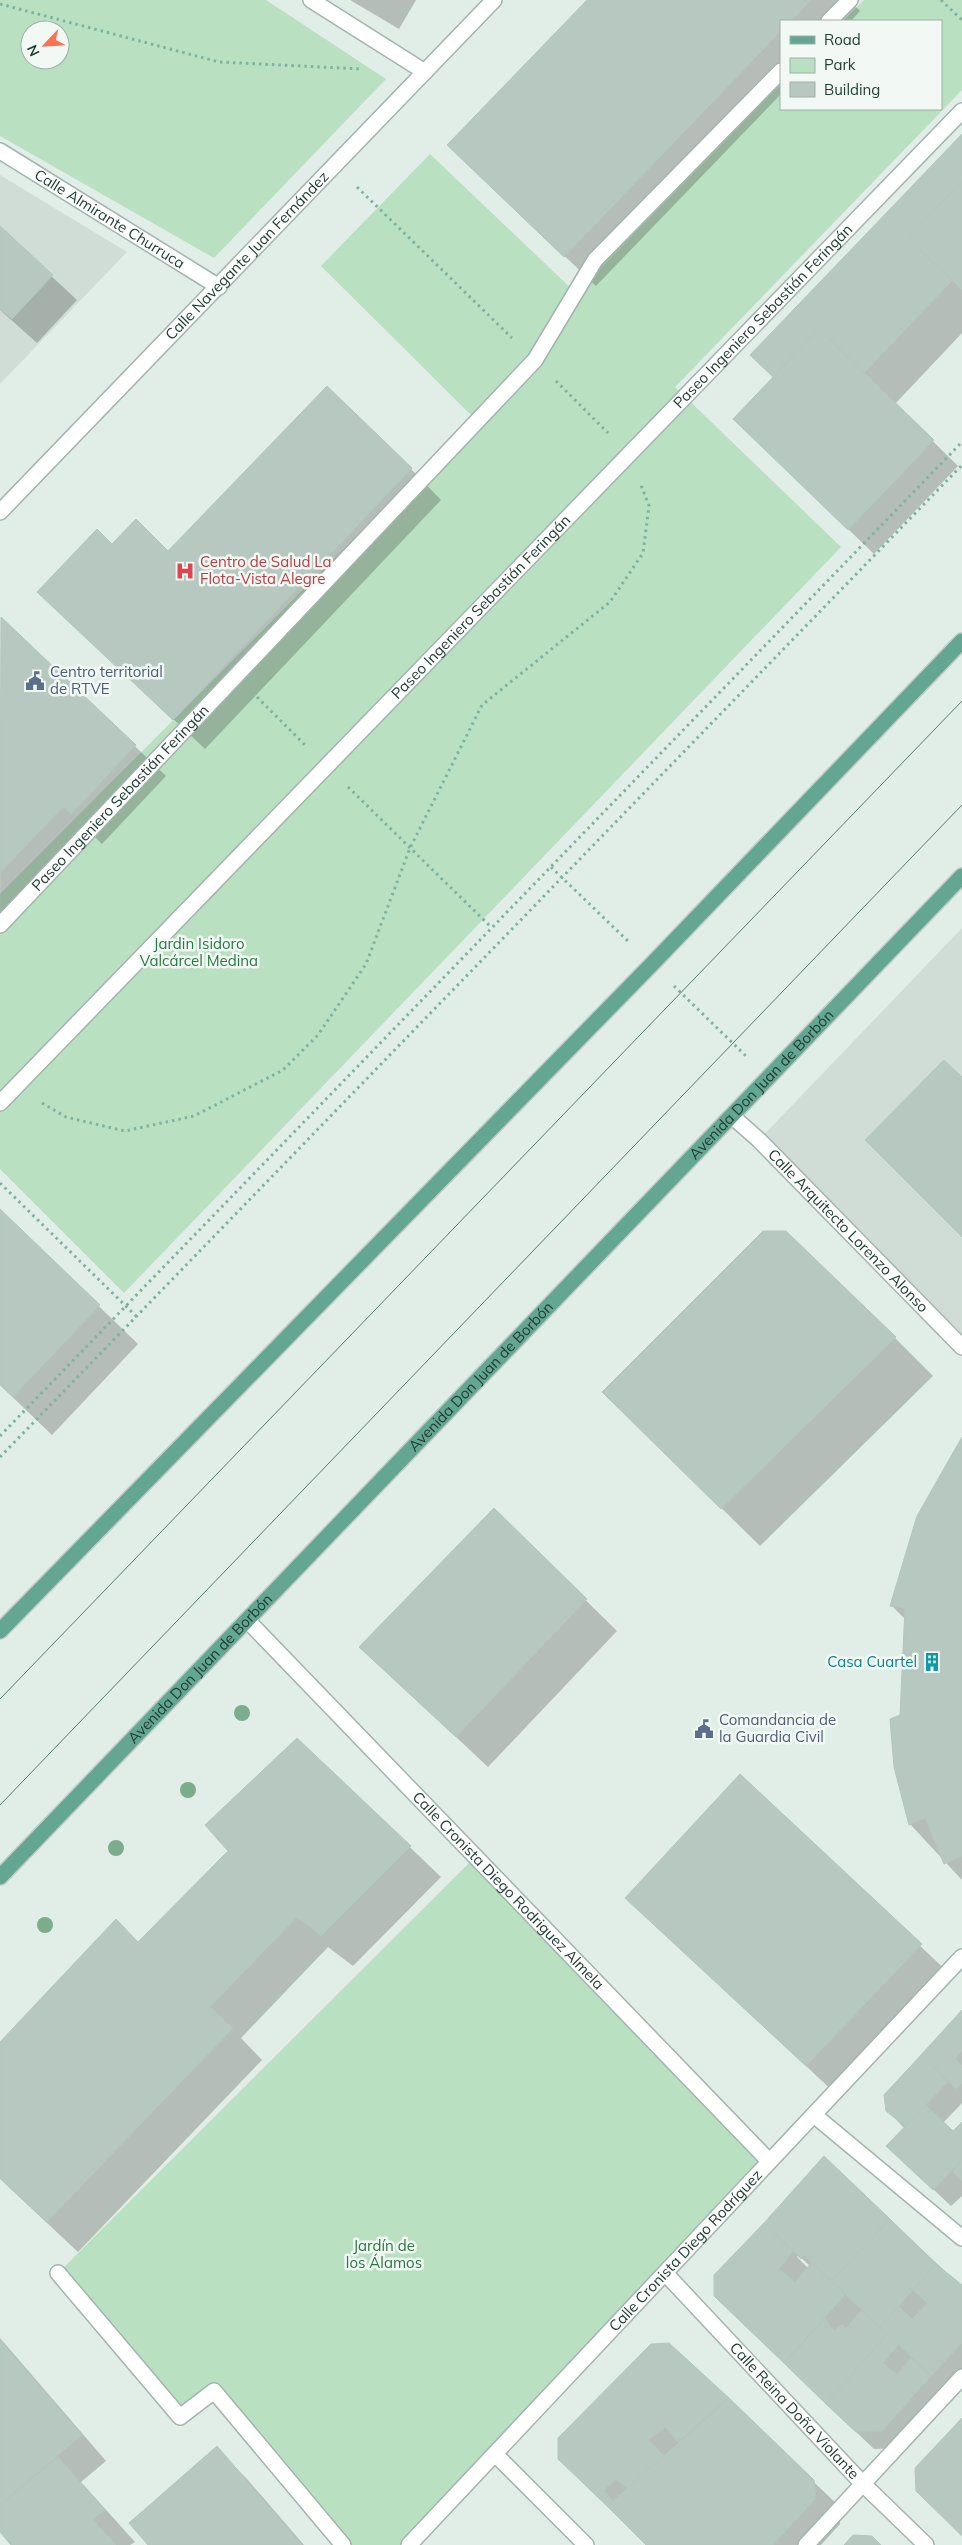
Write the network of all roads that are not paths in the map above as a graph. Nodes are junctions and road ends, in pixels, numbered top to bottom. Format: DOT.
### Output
graph roads {
  1 [pos="310,0"];
  2 [pos="494,0"];
  3 [pos="850,0"];
  4 [pos="830,20"];
  5 [pos="780,71"];
  6 [pos="425,72"];
  7 [pos="962,111"];
  8 [pos="0,151"];
  9 [pos="219,287"];
  10 [pos="0,512"];
  11 [pos="962,641"];
  12 [pos="962,876"];
  13 [pos="0,925"];
  14 [pos="0,1103"];
  15 [pos="733,1117"];
  16 [pos="962,1347"];
  17 [pos="247,1620"];
  18 [pos="0,1631"];
  19 [pos="0,1876"];
  20 [pos="962,1958"];
  21 [pos="814,2115"];
  22 [pos="769,2161"];
  23 [pos="962,2238"];
  24 [pos="58,2273"];
  25 [pos="665,2273"];
  26 [pos="962,2377"];
  27 [pos="495,2454"];
  28 [pos="862,2484"];
  29 [pos="343,2545"];
  30 [pos="409,2545"];
  31 [pos="586,2545"];
  32 [pos="806,2545"];
  33 [pos="926,2545"];
  1 -- 6 [label="street"];
  2 -- 6 [label="street, Calle Navegante Juan Fernández"];
  3 -- 4 [label="street"];
  5 -- 13 [label="street, Paseo Ingeniero Sebastián Feringán"];
  6 -- 9 [label="street, Calle Navegante Juan Fernández"];
  7 -- 14 [label="street, Paseo Ingeniero Sebastián Feringán"];
  8 -- 9 [label="street, Calle Almirante Churruca"];
  9 -- 10 [label="street, Calle Navegante Juan Fernández"];
  11 -- 18 [label="main road"];
  12 -- 15 [label="main road, Avenida Don Juan de Borbón"];
  15 -- 16 [label="street, Calle Arquitecto Lorenzo Alonso"];
  15 -- 17 [label="main road, Avenida Don Juan de Borbón"];
  17 -- 19 [label="main road, Avenida Don Juan de Borbón"];
  17 -- 22 [label="street, Calle Cronista Diego Rodriguez Almela"];
  20 -- 21 [label="street, Calle Cronista Diego Rodríguez"];
  21 -- 22 [label="street, Calle Cronista Diego Rodríguez"];
  21 -- 23 [label="street"];
  22 -- 25 [label="street, Calle Cronista Diego Rodríguez"];
  24 -- 29 [label="street"];
  25 -- 27 [label="street, Calle Cronista Diego Rodríguez"];
  25 -- 28 [label="street, Calle Reina Doña Violante"];
  26 -- 28 [label="street"];
  27 -- 30 [label="street, Calle Cronista Diego Rodríguez"];
  27 -- 31 [label="street"];
  28 -- 32 [label="street"];
  28 -- 33 [label="street, Calle Reina Doña Violante"];
}
